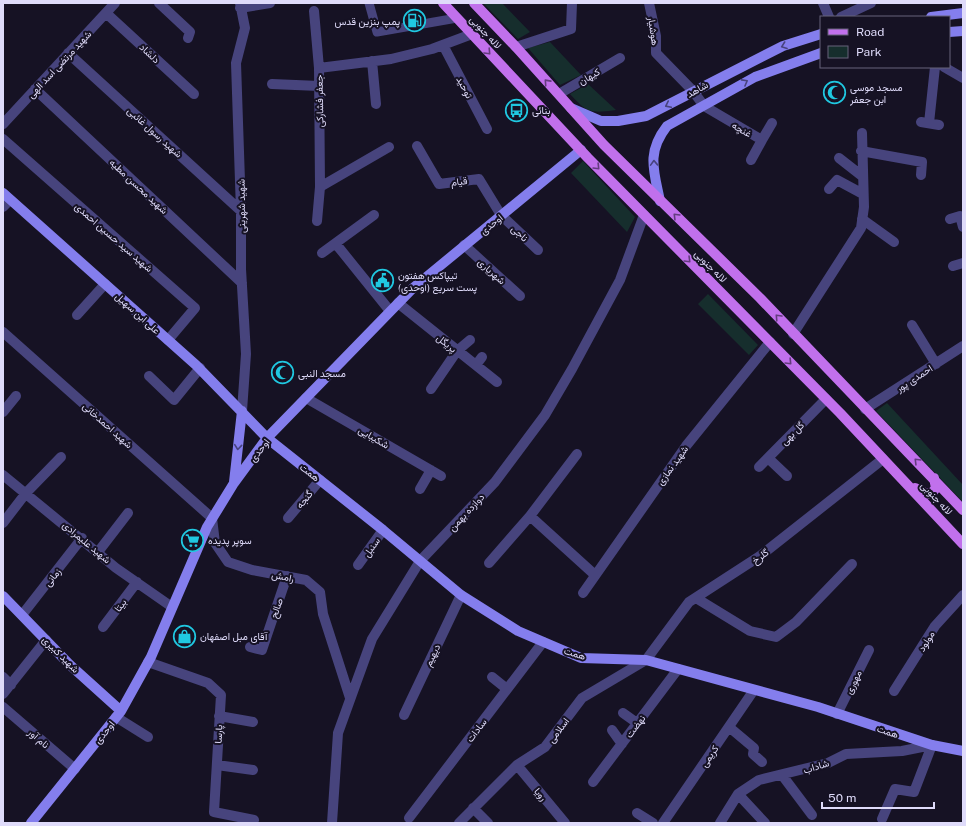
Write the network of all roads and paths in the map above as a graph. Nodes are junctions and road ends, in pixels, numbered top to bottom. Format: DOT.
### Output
graph roads {
  1 [pos="115,3"];
  2 [pos="158,3"];
  3 [pos="270,3"];
  4 [pos="369,3"];
  5 [pos="443,3"];
  6 [pos="474,3"];
  7 [pos="572,3"];
  8 [pos="649,3"];
  9 [pos="823,3"];
  10 [pos="871,3"];
  11 [pos="240,5"];
  12 [pos="314,11"];
  13 [pos="106,13"];
  14 [pos="963,13"];
  15 [pos="829,16"];
  16 [pos="843,16"];
  17 [pos="939,16"];
  18 [pos="457,18"];
  19 [pos="820,30"];
  20 [pos="963,31"];
  21 [pos="950,32"];
  22 [pos="472,34"];
  23 [pos="820,34"];
  24 [pos="811,37"];
  25 [pos="188,38"];
  26 [pos="443,45"];
  27 [pos="516,47"];
  28 [pos="820,53"];
  29 [pos="68,54"];
  30 [pos="620,58"];
  31 [pos="372,62"];
  32 [pos="318,68"];
  33 [pos="935,68"];
  34 [pos="946,68"];
  35 [pos="963,78"];
  36 [pos="272,84"];
  37 [pos="319,86"];
  38 [pos="35,89"];
  39 [pos="693,91"];
  40 [pos="194,94"];
  41 [pos="559,94"];
  42 [pos="376,104"];
  43 [pos="704,106"];
  44 [pos="571,108"];
  45 [pos="772,123"];
  46 [pos="930,123"];
  47 [pos="3,124"];
  48 [pos="487,129"];
  49 [pos="862,133"];
  50 [pos="3,138"];
  51 [pos="762,140"];
  52 [pos="417,146"];
  53 [pos="389,147"];
  54 [pos="581,150"];
  55 [pos="861,150"];
  56 [pos="839,158"];
  57 [pos="751,160"];
  58 [pos="921,175"];
  59 [pos="862,176"];
  60 [pos="320,187"];
  61 [pos="829,189"];
  62 [pos="863,194"];
  63 [pos="5,200"];
  64 [pos="660,201"];
  65 [pos="241,211"];
  66 [pos="374,215"];
  67 [pos="501,215"];
  68 [pos="644,215"];
  69 [pos="862,219"];
  70 [pos="950,219"];
  71 [pos="317,221"];
  72 [pos="963,227"];
  73 [pos="894,242"];
  74 [pos="336,244"];
  75 [pos="464,245"];
  76 [pos="538,250"];
  77 [pos="322,253"];
  78 [pos="242,283"];
  79 [pos="105,284"];
  80 [pos="520,296"];
  81 [pos="398,303"];
  82 [pos="390,311"];
  83 [pos="77,315"];
  84 [pos="912,325"];
  85 [pos="3,332"];
  86 [pos="793,334"];
  87 [pos="168,340"];
  88 [pos="470,340"];
  89 [pos="770,342"];
  90 [pos="963,346"];
  91 [pos="457,351"];
  92 [pos="936,364"];
  93 [pos="200,368"];
  94 [pos="149,376"];
  95 [pos="497,382"];
  96 [pos="431,389"];
  97 [pos="16,396"];
  98 [pos="306,398"];
  99 [pos="826,399"];
  100 [pos="242,410"];
  101 [pos="865,410"];
  102 [pos="3,412"];
  103 [pos="267,438"];
  104 [pos="577,454"];
  105 [pos="61,457"];
  106 [pos="768,458"];
  107 [pos="883,459"];
  108 [pos="759,467"];
  109 [pos="431,470"];
  110 [pos="3,475"];
  111 [pos="441,476"];
  112 [pos="787,476"];
  113 [pos="934,478"];
  114 [pos="320,480"];
  115 [pos="234,483"];
  116 [pos="910,486"];
  117 [pos="420,490"];
  118 [pos="26,493"];
  119 [pos="963,510"];
  120 [pos="128,513"];
  121 [pos="530,516"];
  122 [pos="212,518"];
  123 [pos="288,518"];
  124 [pos="3,523"];
  125 [pos="383,530"];
  126 [pos="963,530"];
  127 [pos="82,538"];
  128 [pos="962,544"];
  129 [pos="98,552"];
  130 [pos="420,561"];
  131 [pos="489,563"];
  132 [pos="852,564"];
  133 [pos="358,565"];
  134 [pos="595,575"];
  135 [pos="287,576"];
  136 [pos="137,582"];
  137 [pos="583,593"];
  138 [pos="461,595"];
  139 [pos="963,595"];
  140 [pos="3,596"];
  141 [pos="696,598"];
  142 [pos="172,608"];
  143 [pos="22,615"];
  144 [pos="103,627"];
  145 [pos="46,640"];
  146 [pos="543,642"];
  147 [pos="250,647"];
  148 [pos="869,650"];
  149 [pos="646,660"];
  150 [pos="148,662"];
  151 [pos="678,669"];
  152 [pos="3,677"];
  153 [pos="492,677"];
  154 [pos="11,685"];
  155 [pos="508,689"];
  156 [pos="754,690"];
  157 [pos="894,691"];
  158 [pos="3,694"];
  159 [pos="350,698"];
  160 [pos="3,707"];
  161 [pos="623,713"];
  162 [pos="118,714"];
  163 [pos="837,714"];
  164 [pos="404,715"];
  165 [pos="219,716"];
  166 [pos="253,722"];
  167 [pos="637,723"];
  168 [pos="729,727"];
  169 [pos="612,730"];
  170 [pos="148,737"];
  171 [pos="622,744"];
  172 [pos="932,746"];
  173 [pos="963,751"];
  174 [pos="762,762"];
  175 [pos="217,765"];
  176 [pos="517,765"];
  177 [pos="75,769"];
  178 [pos="253,770"];
  179 [pos="782,775"];
  180 [pos="593,782"];
  181 [pos="738,794"];
  182 [pos="474,808"];
  183 [pos="637,813"];
  184 [pos="812,815"];
  185 [pos="409,818"];
  186 [pos="882,819"];
  187 [pos="254,820"];
  188 [pos="31,823"];
  189 [pos="332,823"];
  190 [pos="458,823"];
  191 [pos="488,823"];
  192 [pos="565,823"];
  193 [pos="653,823"];
  194 [pos="663,823"];
  195 [pos="720,823"];
  196 [pos="765,823"];
  1 -- 13 [label="street, شهید مرتضی اسد الهی"];
  2 -- 25 [label="street"];
  3 -- 11 [label="street"];
  4 -- 18 [label="lane"];
  5 -- 18 [label="main road, لاله جنوبی"];
  6 -- 27 [label="main road, لاله جنوبی"];
  7 -- 27 [label="street"];
  8 -- 39 [label="street, هوشیار"];
  9 -- 15 [label="street"];
  10 -- 16 [label="street"];
  11 -- 65 [label="street, شهید شهرینی"];
  12 -- 32 [label="street"];
  13 -- 29 [label="street, شهید مرتضی اسد الهی"];
  13 -- 40 [label="street, دلشاد"];
  14 -- 17 [label="main road"];
  18 -- 22 [label="main road, لاله جنوبی"];
  19 -- 24 [label="street"];
  20 -- 21 [label="main road"];
  22 -- 26 [label="street, جعفر فشارکی"];
  22 -- 54 [label="main road, لاله جنوبی, one-way"];
  23 -- 24 [label="main road, شاهد"];
  24 -- 39 [label="main road, شاهد, one-way"];
  26 -- 31 [label="street, جعفر فشارکی"];
  26 -- 48 [label="street, توحید"];
  41 -- 27 [label="main road, لاله جنوبی, one-way"];
  43 -- 28 [label="main road, شاهد, one-way"];
  29 -- 38 [label="street, شهید مرتضی اسد الهی"];
  29 -- 65 [label="street, شهید رسول غائبی"];
  30 -- 41 [label="street, کیهان"];
  31 -- 32 [label="street, جعفر فشارکی"];
  31 -- 42 [label="street"];
  32 -- 37 [label="street, جعفر فشارکی"];
  33 -- 46 [label="street"];
  34 -- 35 [label="street"];
  36 -- 37 [label="street"];
  37 -- 60 [label="street, جعفر فشارکی"];
  38 -- 47 [label="street, شهید مرتضی اسد الهی"];
  38 -- 78 [label="street, شهید محسن مطیه"];
  39 -- 43 [label="street, هوشیار"];
  39 -- 44 [label="main road, شاهد, one-way"];
  41 -- 44 [label="main road, لاله جنوبی"];
  43 -- 51 [label="street, غنچه"];
  64 -- 43 [label="main road, شاهد, one-way"];
  44 -- 64 [label="main road, لاله جنوبی"];
  45 -- 51 [label="street"];
  49 -- 55 [label="street"];
  50 -- 87 [label="street, شهید سید حسین احمدی"];
  51 -- 57 [label="street, غنچه"];
  52 -- 67 [label="street, قیام"];
  53 -- 60 [label="street"];
  54 -- 67 [label="main road, اوحدی"];
  54 -- 68 [label="main road, لاله جنوبی, one-way"];
  55 -- 58 [label="street"];
  55 -- 59 [label="street"];
  56 -- 59 [label="street"];
  59 -- 62 [label="street"];
  60 -- 71 [label="street, جعفر فشارکی"];
  61 -- 62 [label="street"];
  62 -- 69 [label="street"];
  63 -- 79 [label="main road, علی ابن سهیل"];
  86 -- 64 [label="main road, لاله جنوبی, one-way"];
  65 -- 78 [label="street, شهید شهرینی"];
  66 -- 74 [label="street"];
  67 -- 75 [label="main road, اوحدی"];
  67 -- 76 [label="street, ناجی"];
  68 -- 89 [label="main road, لاله جنوبی, one-way"];
  68 -- 130 [label="street, دوازده بهمن"];
  69 -- 73 [label="street"];
  69 -- 86 [label="street"];
  70 -- 72 [label="street"];
  74 -- 77 [label="street"];
  74 -- 82 [label="street"];
  75 -- 80 [label="street, شهریاری"];
  75 -- 81 [label="main road, اوحدی"];
  78 -- 100 [label="street, شهید شهرینی"];
  79 -- 83 [label="street"];
  79 -- 87 [label="main road, علی ابن سهیل"];
  81 -- 82 [label="main road, اوحدی"];
  81 -- 91 [label="street, پریگل"];
  82 -- 98 [label="main road, اوحدی"];
  84 -- 92 [label="street"];
  85 -- 122 [label="street, شهید احمدخانی"];
  86 -- 101 [label="main road, لاله جنوبی"];
  87 -- 93 [label="main road, علی ابن سهیل"];
  88 -- 91 [label="street"];
  89 -- 99 [label="main road, لاله جنوبی, one-way"];
  89 -- 134 [label="street, شهید نمازی"];
  90 -- 92 [label="street, احمدی پور"];
  91 -- 95 [label="street, پریگل"];
  91 -- 96 [label="street"];
  92 -- 101 [label="street, احمدی پور"];
  93 -- 94 [label="street"];
  93 -- 100 [label="main road, علی ابن سهیل"];
  97 -- 102 [label="street"];
  98 -- 103 [label="main road, اوحدی"];
  98 -- 109 [label="street, شکیبایی"];
  99 -- 106 [label="street, گل بهی"];
  99 -- 107 [label="main road, لاله جنوبی"];
  100 -- 103 [label="main road, علی ابن سهیل"];
  100 -- 115 [label="main road, one-way"];
  113 -- 101 [label="main road, لاله جنوبی, one-way"];
  103 -- 114 [label="main road, همت"];
  103 -- 115 [label="main road, اوحدی"];
  104 -- 121 [label="street"];
  105 -- 118 [label="street"];
  106 -- 108 [label="street, گل بهی"];
  106 -- 112 [label="street"];
  107 -- 116 [label="main road, لاله جنوبی"];
  107 -- 141 [label="street, گلرخ"];
  109 -- 111 [label="street, شکیبایی"];
  109 -- 117 [label="street"];
  110 -- 118 [label="street, شهید علیمرادی"];
  113 -- 116 [label="main road"];
  113 -- 119 [label="main road, لاله جنوبی"];
  114 -- 123 [label="street, گنجه"];
  114 -- 125 [label="main road, همت"];
  115 -- 122 [label="main road, اوحدی"];
  116 -- 128 [label="main road, لاله جنوبی"];
  118 -- 124 [label="street"];
  118 -- 127 [label="street, شهید علیمرادی"];
  120 -- 129 [label="street"];
  121 -- 131 [label="street"];
  121 -- 134 [label="street"];
  122 -- 135 [label="street, رامش"];
  122 -- 142 [label="main road, اوحدی"];
  125 -- 130 [label="main road, همت"];
  125 -- 133 [label="street, سنبل"];
  126 -- 128 [label="main road"];
  127 -- 129 [label="street, شهید علیمرادی"];
  127 -- 143 [label="street, زمانی"];
  129 -- 136 [label="street, شهید علیمرادی"];
  130 -- 138 [label="main road, همت"];
  130 -- 159 [label="street, دوازده بهمن"];
  132 -- 141 [label="street"];
  134 -- 137 [label="street, شهید نمازی"];
  135 -- 147 [label="street, صالح"];
  135 -- 159 [label="street, رامش"];
  136 -- 142 [label="street, شهید علیمرادی"];
  136 -- 144 [label="street, بیتا"];
  138 -- 146 [label="main road, همت"];
  138 -- 164 [label="street, دیهیم"];
  139 -- 157 [label="street, مولود"];
  140 -- 143 [label="main road, شهید کبیری"];
  141 -- 149 [label="street, گلرخ"];
  142 -- 150 [label="main road, اوحدی"];
  143 -- 145 [label="main road, شهید کبیری"];
  145 -- 154 [label="street"];
  145 -- 162 [label="main road, شهید کبیری"];
  146 -- 149 [label="main road, همت"];
  146 -- 155 [label="street, سادات"];
  148 -- 163 [label="street, مهوری"];
  149 -- 151 [label="main road, همت"];
  149 -- 176 [label="street, اسلامی"];
  150 -- 162 [label="main road, اوحدی"];
  150 -- 165 [label="street, پارسا"];
  151 -- 156 [label="main road, همت"];
  151 -- 167 [label="street, نهضت"];
  152 -- 154 [label="street"];
  153 -- 155 [label="street"];
  154 -- 158 [label="street"];
  155 -- 185 [label="street, سادات"];
  156 -- 163 [label="main road, همت"];
  156 -- 168 [label="street, کریمی"];
  159 -- 189 [label="street, دوازده بهمن"];
  160 -- 177 [label="street, نام آور"];
  161 -- 167 [label="street"];
  162 -- 170 [label="street"];
  162 -- 177 [label="main road, اوحدی"];
  163 -- 172 [label="main road, همت"];
  165 -- 166 [label="street"];
  165 -- 175 [label="street, پارسا"];
  167 -- 171 [label="street, نهضت"];
  168 -- 174 [label="street"];
  168 -- 194 [label="street, کریمی"];
  169 -- 171 [label="street"];
  171 -- 180 [label="street, نهضت"];
  172 -- 173 [label="main road, همت"];
  172 -- 179 [label="street, شاداب"];
  172 -- 186 [label="street"];
  175 -- 178 [label="street"];
  175 -- 187 [label="street, پارسا"];
  176 -- 182 [label="street, اسلامی"];
  176 -- 192 [label="street, رویا"];
  177 -- 188 [label="main road, اوحدی"];
  179 -- 181 [label="street, شاداب"];
  179 -- 184 [label="street"];
  181 -- 195 [label="street, شاداب"];
  181 -- 196 [label="street"];
  182 -- 190 [label="street, اسلامی"];
  182 -- 191 [label="street"];
  183 -- 193 [label="street"];
}
